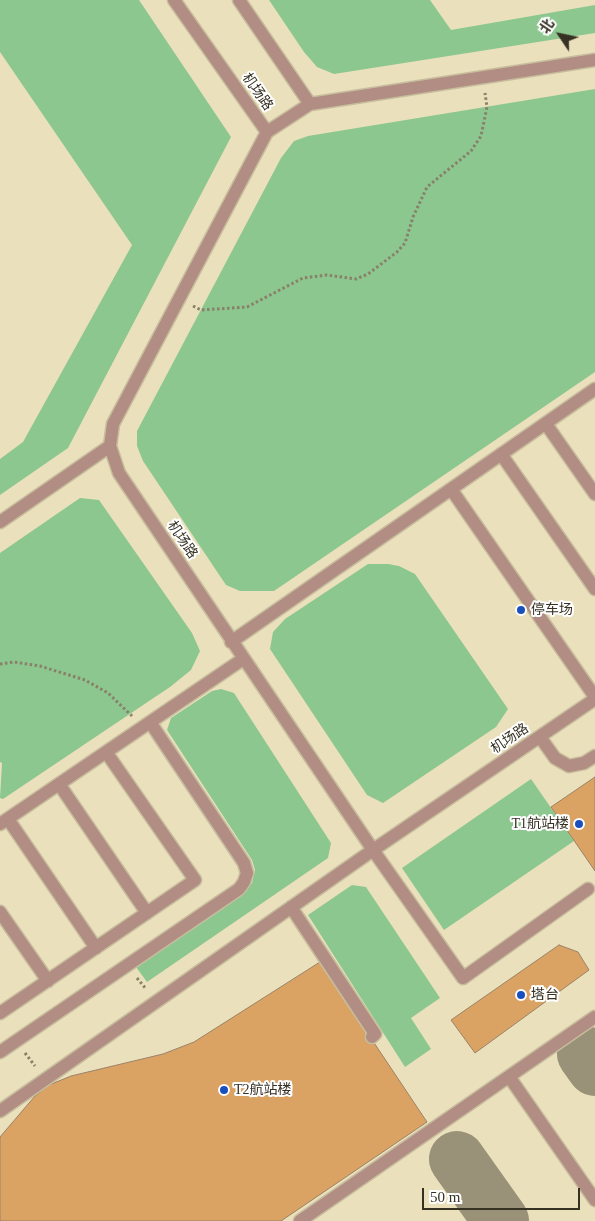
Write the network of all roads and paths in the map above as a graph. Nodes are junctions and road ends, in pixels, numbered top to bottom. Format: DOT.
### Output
graph roads {
  1 [pos="174,0"];
  2 [pos="239,0"];
  3 [pos="595,60"];
  4 [pos="484,77"];
  5 [pos="310,104"];
  6 [pos="266,132"];
  7 [pos="180,299"];
  8 [pos="594,391"];
  9 [pos="546,424"];
  10 [pos="110,446"];
  11 [pos="502,454"];
  12 [pos="451,489"];
  13 [pos="595,494"];
  14 [pos="0,522"];
  15 [pos="595,589"];
  16 [pos="231,642"];
  17 [pos="243,659"];
  18 [pos="0,664"];
  19 [pos="595,698"];
  20 [pos="146,725"];
  21 [pos="540,737"];
  22 [pos="106,752"];
  23 [pos="595,756"];
  24 [pos="58,784"];
  25 [pos="4,821"];
  26 [pos="373,850"];
  27 [pos="588,889"];
  28 [pos="291,907"];
  29 [pos="0,912"];
  30 [pos="147,913"];
  31 [pos="96,948"];
  32 [pos="48,980"];
  33 [pos="0,1013"];
  34 [pos="595,1018"];
  35 [pos="372,1036"];
  36 [pos="0,1052"];
  37 [pos="510,1078"];
  38 [pos="0,1111"];
  39 [pos="595,1200"];
  40 [pos="300,1221"];
  1 -- 6 [label="street, 机场路"];
  2 -- 5 [label="street"];
  3 -- 4 [label="street"];
  4 -- 5 [label="street"];
  4 -- 7 [label="path"];
  5 -- 6 [label="street"];
  6 -- 7 [label="street, 机场路"];
  7 -- 10 [label="street, 机场路"];
  8 -- 9 [label="street"];
  9 -- 11 [label="street"];
  9 -- 13 [label="street"];
  10 -- 14 [label="street"];
  10 -- 16 [label="street, 机场路"];
  11 -- 12 [label="street"];
  11 -- 15 [label="street"];
  12 -- 16 [label="street"];
  12 -- 19 [label="street"];
  16 -- 17 [label="street, 机场路"];
  17 -- 20 [label="street"];
  17 -- 26 [label="street, 机场路"];
  18 -- 20 [label="path"];
  19 -- 21 [label="street, 机场路"];
  20 -- 22 [label="street"];
  20 -- 36 [label="street"];
  21 -- 23 [label="street"];
  21 -- 26 [label="street, 机场路"];
  22 -- 24 [label="street"];
  22 -- 30 [label="street"];
  24 -- 25 [label="street"];
  24 -- 30 [label="street"];
  25 -- 31 [label="street"];
  26 -- 27 [label="street"];
  26 -- 28 [label="street"];
  28 -- 35 [label="street"];
  28 -- 38 [label="street"];
  29 -- 32 [label="street"];
  30 -- 31 [label="street"];
  31 -- 32 [label="street"];
  32 -- 33 [label="street"];
  34 -- 37 [label="street"];
  37 -- 39 [label="street"];
  37 -- 40 [label="street"];
}
